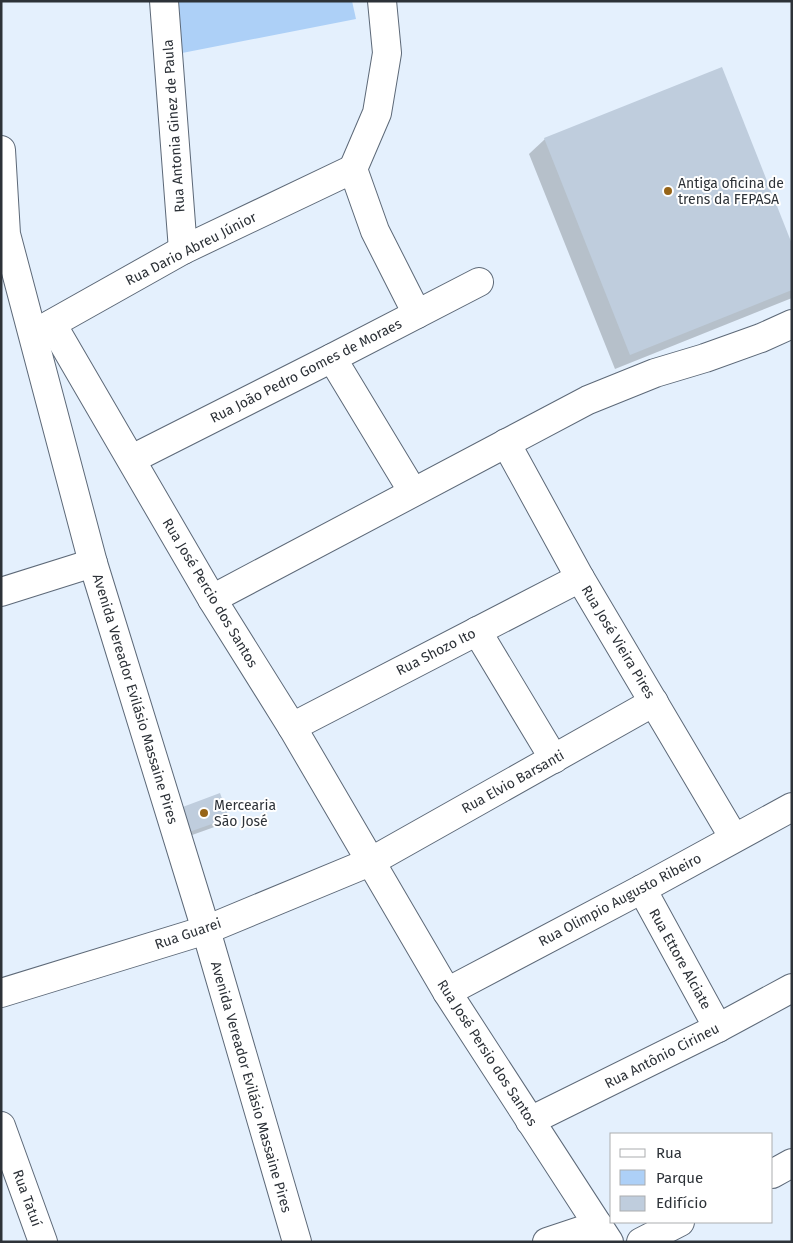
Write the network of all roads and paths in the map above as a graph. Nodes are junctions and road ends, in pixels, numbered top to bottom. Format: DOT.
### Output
graph roads {
  1 [pos="164,1"];
  2 [pos="382,1"];
  3 [pos="1,150"];
  4 [pos="353,169"];
  5 [pos="4,235"];
  6 [pos="183,250"];
  7 [pos="479,282"];
  8 [pos="417,314"];
  9 [pos="792,324"];
  10 [pos="42,329"];
  11 [pos="332,358"];
  12 [pos="506,443"];
  13 [pos="132,459"];
  14 [pos="413,492"];
  15 [pos="93,564"];
  16 [pos="580,578"];
  17 [pos="1,592"];
  18 [pos="212,599"];
  19 [pos="477,631"];
  20 [pos="654,702"];
  21 [pos="292,727"];
  22 [pos="554,760"];
  23 [pos="792,806"];
  24 [pos="734,838"];
  25 [pos="370,862"];
  26 [pos="642,890"];
  27 [pos="206,930"];
  28 [pos="792,988"];
  29 [pos="447,992"];
  30 [pos="1,994"];
  31 [pos="718,1028"];
  32 [pos="530,1121"];
  33 [pos="1,1126"];
  34 [pos="792,1163"];
  35 [pos="773,1173"];
  36 [pos="678,1223"];
  37 [pos="604,1233"];
  38 [pos="43,1242"];
  39 [pos="296,1242"];
  40 [pos="547,1242"];
  41 [pos="641,1242"];
  1 -- 6 [label="street, Rua Antonia Ginez de Paula"];
  2 -- 4 [label="street"];
  3 -- 5 [label="street, Avenida Vereador Evilásio Massaine Pires"];
  4 -- 6 [label="street, Rua Dario Abreu Júnior"];
  4 -- 8 [label="street"];
  5 -- 10 [label="street, Avenida Vereador Evilásio Massaine Pires"];
  6 -- 10 [label="street, Rua Dario Abreu Júnior"];
  7 -- 8 [label="street, Rua João Pedro Gomes de Moraes"];
  8 -- 11 [label="street, Rua João Pedro Gomes de Moraes"];
  9 -- 12 [label="street"];
  10 -- 13 [label="street, Rua José Percio dos Santos"];
  10 -- 15 [label="street, Avenida Vereador Evilásio Massaine Pires"];
  11 -- 13 [label="street, Rua João Pedro Gomes de Moraes"];
  11 -- 14 [label="street"];
  12 -- 14 [label="street"];
  12 -- 16 [label="street, Rua José Vieira Pires"];
  13 -- 18 [label="street, Rua José Percio dos Santos"];
  14 -- 18 [label="street"];
  15 -- 17 [label="street"];
  15 -- 27 [label="street, Avenida Vereador Evilásio Massaine Pires"];
  16 -- 19 [label="street, Rua Shozo Ito"];
  16 -- 20 [label="street, Rua José Vieira Pires"];
  18 -- 21 [label="street, Rua José Percio dos Santos"];
  19 -- 21 [label="street, Rua Shozo Ito"];
  19 -- 22 [label="street"];
  20 -- 22 [label="street, Rua Elvio Barsanti"];
  20 -- 24 [label="street, Rua José Vieira Pires"];
  21 -- 25 [label="street, Rua José Percio dos Santos"];
  22 -- 25 [label="street, Rua Elvio Barsanti"];
  23 -- 24 [label="street, Rua Olimpio Augusto Ribeiro"];
  24 -- 26 [label="street, Rua Olimpio Augusto Ribeiro"];
  25 -- 27 [label="street, Rua Guarei"];
  25 -- 29 [label="street, Rua José Persio dos Santos"];
  26 -- 29 [label="street, Rua Olimpio Augusto Ribeiro"];
  26 -- 31 [label="street, Rua Ettore Alciate"];
  27 -- 30 [label="street, Rua Guarei"];
  27 -- 39 [label="street, Avenida Vereador Evilásio Massaine Pires"];
  28 -- 31 [label="street, Rua Antônio Cirineu"];
  29 -- 32 [label="street, Rua José Persio dos Santos"];
  31 -- 32 [label="street, Rua Antônio Cirineu"];
  32 -- 37 [label="street, Rua José Persio dos Santos"];
  33 -- 38 [label="street, Rua Tatuí"];
  34 -- 35 [label="street"];
  36 -- 41 [label="street"];
  37 -- 40 [label="street"];
}
